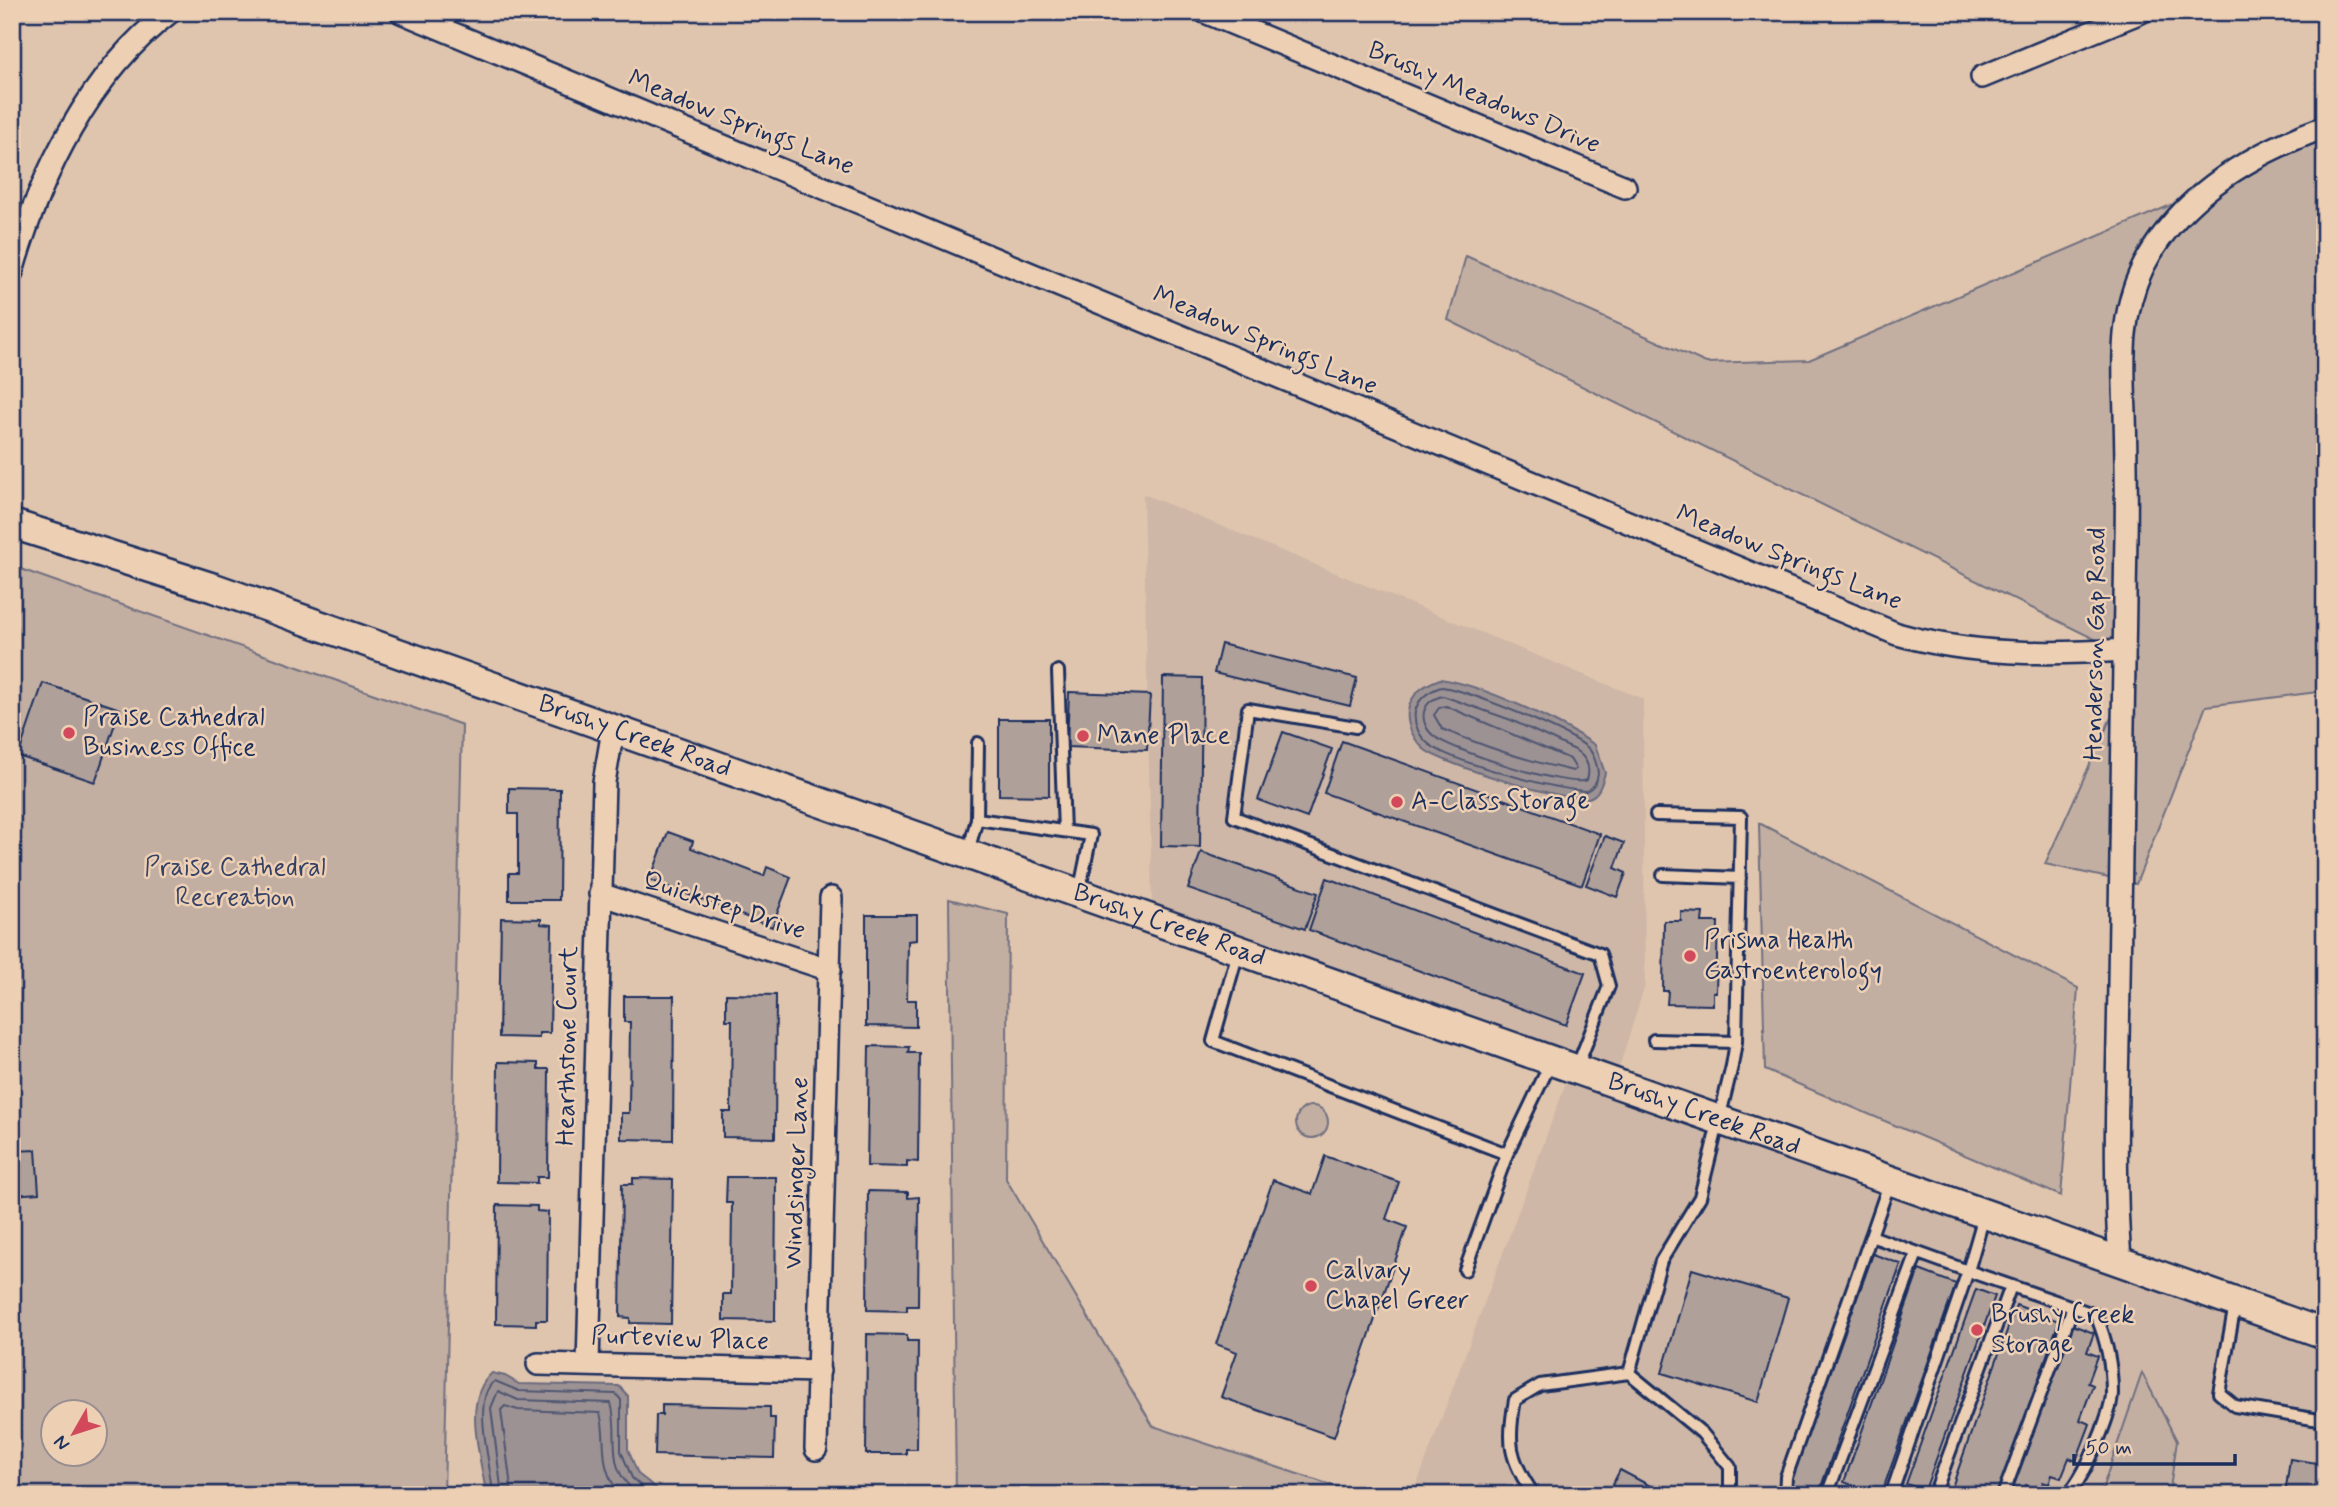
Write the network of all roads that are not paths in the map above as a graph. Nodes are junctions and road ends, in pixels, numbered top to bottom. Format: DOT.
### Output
graph roads {
  1 [pos="170,12"];
  2 [pos="401,12"];
  3 [pos="1205,12"];
  4 [pos="2141,12"];
  5 [pos="1982,77"];
  6 [pos="2325,127"];
  7 [pos="1625,187"];
  8 [pos="12,272"];
  9 [pos="12,524"];
  10 [pos="2123,650"];
  11 [pos="1058,671"];
  12 [pos="1356,727"];
  13 [pos="613,730"];
  14 [pos="978,743"];
  15 [pos="1656,815"];
  16 [pos="977,818"];
  17 [pos="1064,831"];
  18 [pos="967,856"];
  19 [pos="1663,875"];
  20 [pos="1740,878"];
  21 [pos="600,894"];
  22 [pos="1079,895"];
  23 [pos="831,898"];
  24 [pos="1238,951"];
  25 [pos="830,970"];
  26 [pos="1654,1040"];
  27 [pos="1736,1042"];
  28 [pos="1563,1066"];
  29 [pos="1718,1119"];
  30 [pos="1507,1154"];
  31 [pos="1890,1180"];
  32 [pos="1985,1213"];
  33 [pos="1871,1236"];
  34 [pos="1917,1252"];
  35 [pos="2120,1260"];
  36 [pos="1465,1270"];
  37 [pos="1968,1271"];
  38 [pos="2011,1286"];
  39 [pos="2236,1302"];
  40 [pos="2073,1307"];
  41 [pos="2325,1334"];
  42 [pos="538,1364"];
  43 [pos="589,1365"];
  44 [pos="820,1371"];
  45 [pos="1629,1373"];
  46 [pos="2325,1420"];
  47 [pos="816,1449"];
  48 [pos="1534,1495"];
  49 [pos="1730,1495"];
  50 [pos="1785,1495"];
  51 [pos="1827,1495"];
  52 [pos="1891,1495"];
  53 [pos="1934,1495"];
  54 [pos="2003,1495"];
  55 [pos="2066,1495"];
  1 -- 8 [label="street"];
  2 -- 10 [label="street, Meadow Springs Lane"];
  3 -- 7 [label="street, Brushy Meadows Drive"];
  4 -- 5 [label="street"];
  6 -- 10 [label="street, Henderson Gap Road"];
  9 -- 13 [label="main road, Brushy Creek Road"];
  10 -- 35 [label="street, Henderson Gap Road"];
  11 -- 17 [label="lane"];
  12 -- 28 [label="lane"];
  13 -- 18 [label="main road, Brushy Creek Road"];
  13 -- 21 [label="street, Hearthstone Court"];
  14 -- 16 [label="lane"];
  15 -- 20 [label="lane"];
  16 -- 17 [label="lane"];
  16 -- 18 [label="lane"];
  17 -- 22 [label="lane"];
  18 -- 22 [label="main road, Brushy Creek Road"];
  19 -- 20 [label="lane"];
  20 -- 27 [label="lane"];
  21 -- 25 [label="street, Quickstep Drive"];
  21 -- 43 [label="street, Hearthstone Court"];
  22 -- 24 [label="main road, Brushy Creek Road"];
  23 -- 25 [label="street, Windsinger Lane"];
  24 -- 28 [label="main road, Brushy Creek Road"];
  24 -- 30 [label="lane"];
  25 -- 44 [label="street, Windsinger Lane"];
  26 -- 27 [label="lane"];
  27 -- 29 [label="lane"];
  28 -- 29 [label="main road, Brushy Creek Road"];
  28 -- 30 [label="lane"];
  29 -- 31 [label="main road, Brushy Creek Road"];
  29 -- 45 [label="lane"];
  30 -- 36 [label="lane"];
  31 -- 32 [label="main road, Brushy Creek Road"];
  31 -- 33 [label="lane"];
  32 -- 35 [label="main road, Brushy Creek Road"];
  32 -- 37 [label="lane"];
  33 -- 34 [label="lane"];
  33 -- 50 [label="lane"];
  34 -- 37 [label="lane"];
  34 -- 51 [label="lane"];
  35 -- 39 [label="main road, Brushy Creek Road"];
  37 -- 38 [label="lane"];
  37 -- 52 [label="lane"];
  38 -- 40 [label="lane"];
  38 -- 53 [label="lane"];
  39 -- 41 [label="main road, Brushy Creek Road"];
  39 -- 46 [label="lane"];
  40 -- 54 [label="lane"];
  40 -- 55 [label="lane"];
  42 -- 43 [label="street, Purteview Place"];
  43 -- 44 [label="street, Purteview Place"];
  44 -- 47 [label="street, Windsinger Lane"];
  45 -- 48 [label="lane"];
  45 -- 49 [label="lane"];
}
